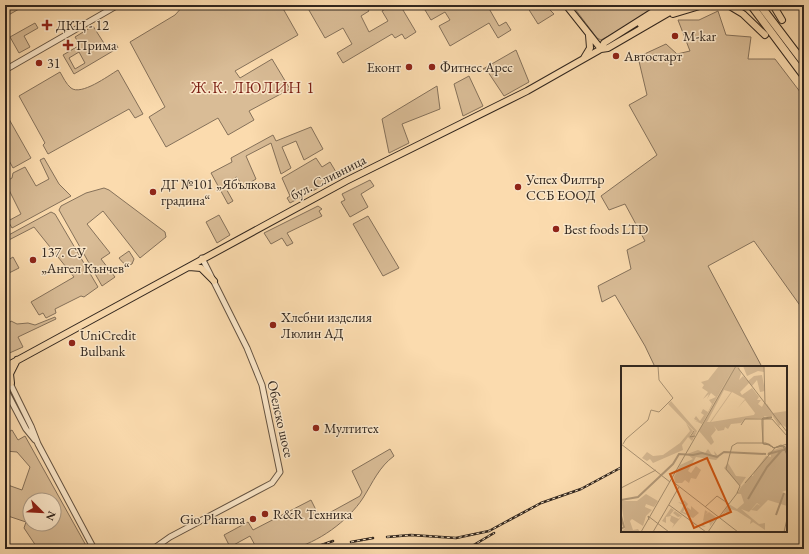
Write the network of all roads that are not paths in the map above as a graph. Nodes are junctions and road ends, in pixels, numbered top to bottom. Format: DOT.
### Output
graph roads {
  1 [pos="118,5"];
  2 [pos="566,5"];
  3 [pos="664,5"];
  4 [pos="675,5"];
  5 [pos="682,5"];
  6 [pos="703,5"];
  7 [pos="728,5"];
  8 [pos="751,5"];
  9 [pos="760,5"];
  10 [pos="773,5"];
  11 [pos="660,19"];
  12 [pos="782,20"];
  13 [pos="643,24"];
  14 [pos="626,30"];
  15 [pos="588,34"];
  16 [pos="765,35"];
  17 [pos="624,38"];
  18 [pos="601,49"];
  19 [pos="582,60"];
  20 [pos="804,63"];
  21 [pos="5,70"];
  22 [pos="804,76"];
  23 [pos="202,258"];
  24 [pos="183,269"];
  25 [pos="214,281"];
  26 [pos="5,360"];
  27 [pos="17,360"];
  28 [pos="5,367"];
  29 [pos="5,373"];
  30 [pos="11,383"];
  31 [pos="5,389"];
  32 [pos="38,444"];
  33 [pos="94,549"];
  34 [pos="153,549"];
  1 -- 21 [label="street"];
  2 -- 15 [label="main road"];
  3 -- 14 [label="main road, бул. Сливница"];
  4 -- 13 [label="main road, бул. Сливница"];
  5 -- 11 [label="main road, бул. Сливница"];
  6 -- 11 [label="main road"];
  7 -- 16 [label="main road"];
  8 -- 22 [label="highway"];
  9 -- 20 [label="highway"];
  10 -- 12 [label="main road"];
  11 -- 17 [label="main road, бул. Сливница"];
  13 -- 14 [label="main road, бул. Сливница"];
  13 -- 17 [label="main road, бул. Сливница"];
  14 -- 18 [label="main road, бул. Сливница"];
  15 -- 18 [label="main road"];
  15 -- 19 [label="main road"];
  17 -- 18 [label="main road, бул. Сливница"];
  18 -- 19 [label="main road, бул. Сливница"];
  19 -- 23 [label="main road, бул. Сливница"];
  23 -- 24 [label="main road, бул. Сливница"];
  23 -- 25 [label="street, Обелско шосе"];
  24 -- 25 [label="main road"];
  24 -- 27 [label="main road, бул. Сливница"];
  25 -- 34 [label="street, Обелско шосе"];
  26 -- 27 [label="main road"];
  27 -- 28 [label="main road, бул. Сливница"];
  27 -- 30 [label="main road"];
  29 -- 30 [label="street"];
  30 -- 32 [label="street"];
  31 -- 32 [label="street"];
  32 -- 33 [label="street"];
}
